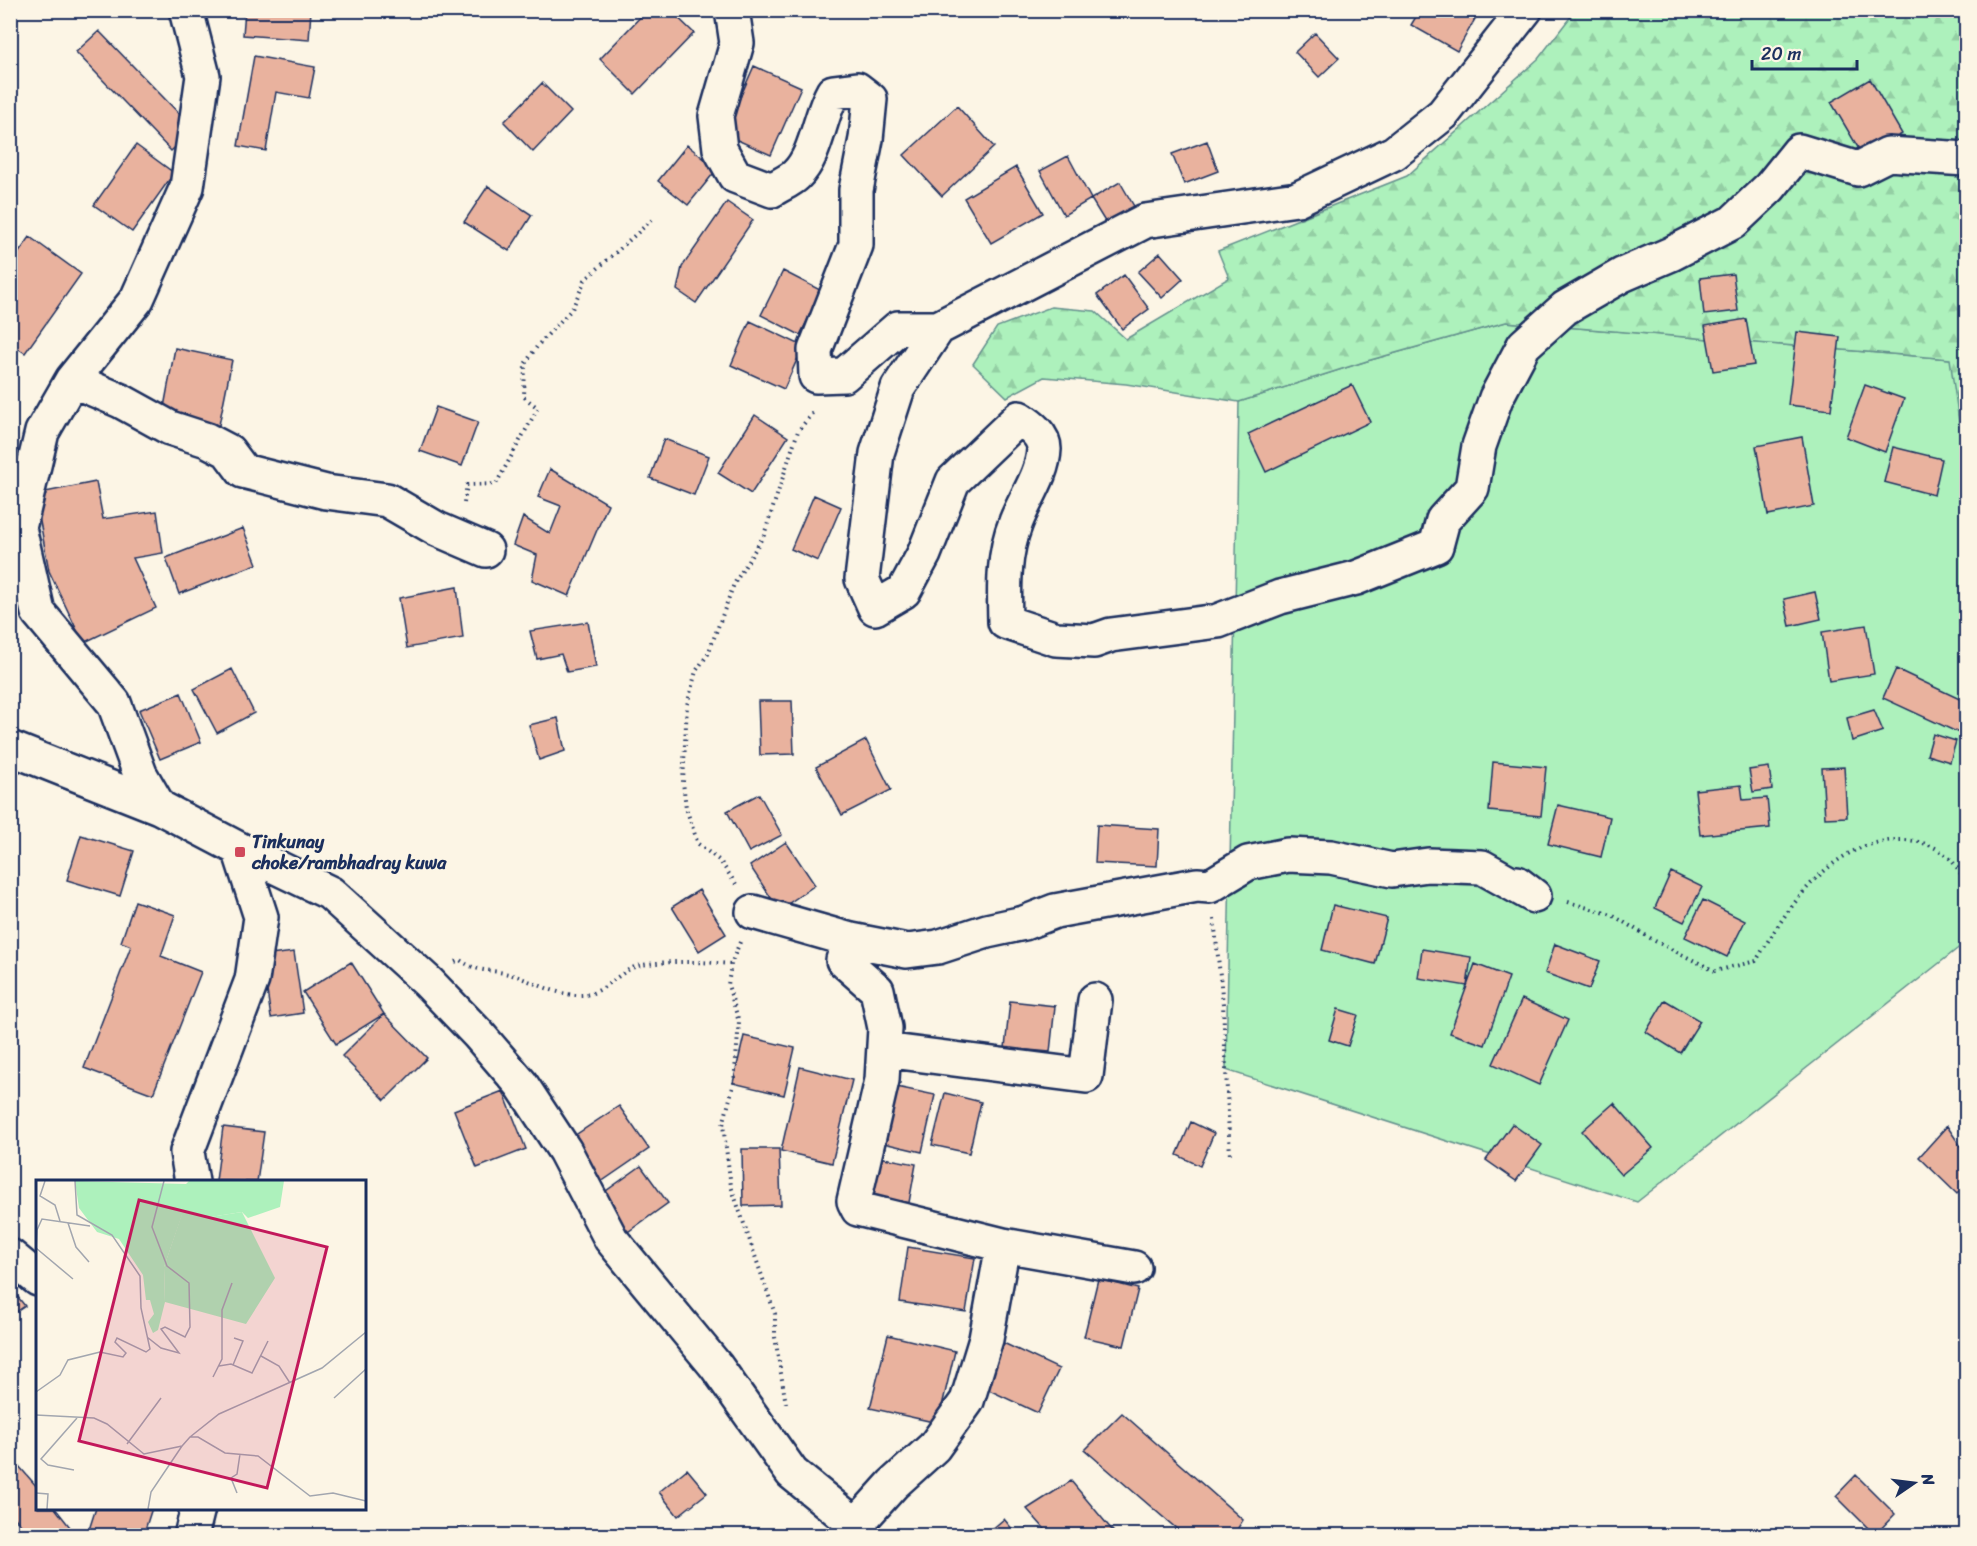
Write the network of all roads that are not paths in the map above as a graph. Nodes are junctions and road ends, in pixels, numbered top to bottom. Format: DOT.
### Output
graph roads {
  1 [pos="186,10"];
  2 [pos="732,10"];
  3 [pos="1525,10"];
  4 [pos="1966,159"];
  5 [pos="939,328"];
  6 [pos="72,380"];
  7 [pos="471,545"];
  8 [pos="10,748"];
  9 [pos="159,807"];
  10 [pos="239,849"];
  11 [pos="1517,883"];
  12 [pos="753,912"];
  13 [pos="851,940"];
  14 [pos="1095,1000"];
  15 [pos="884,1050"];
  16 [pos="192,1180"];
  17 [pos="1004,1245"];
  18 [pos="10,1256"];
  19 [pos="1134,1268"];
  20 [pos="36,1277"];
  21 [pos="198,1510"];
  22 [pos="860,1530"];
  23 [pos="190,1536"];
  1 -- 6 [label="street"];
  2 -- 5 [label="street"];
  3 -- 5 [label="street"];
  4 -- 5 [label="street"];
  6 -- 7 [label="street"];
  6 -- 9 [label="street"];
  8 -- 9 [label="street"];
  9 -- 10 [label="street"];
  10 -- 16 [label="street"];
  10 -- 22 [label="street"];
  11 -- 13 [label="street"];
  12 -- 13 [label="street"];
  13 -- 15 [label="street"];
  14 -- 15 [label="street"];
  15 -- 17 [label="street"];
  17 -- 19 [label="street"];
  17 -- 22 [label="street"];
  18 -- 20 [label="street"];
  21 -- 23 [label="street"];
}
